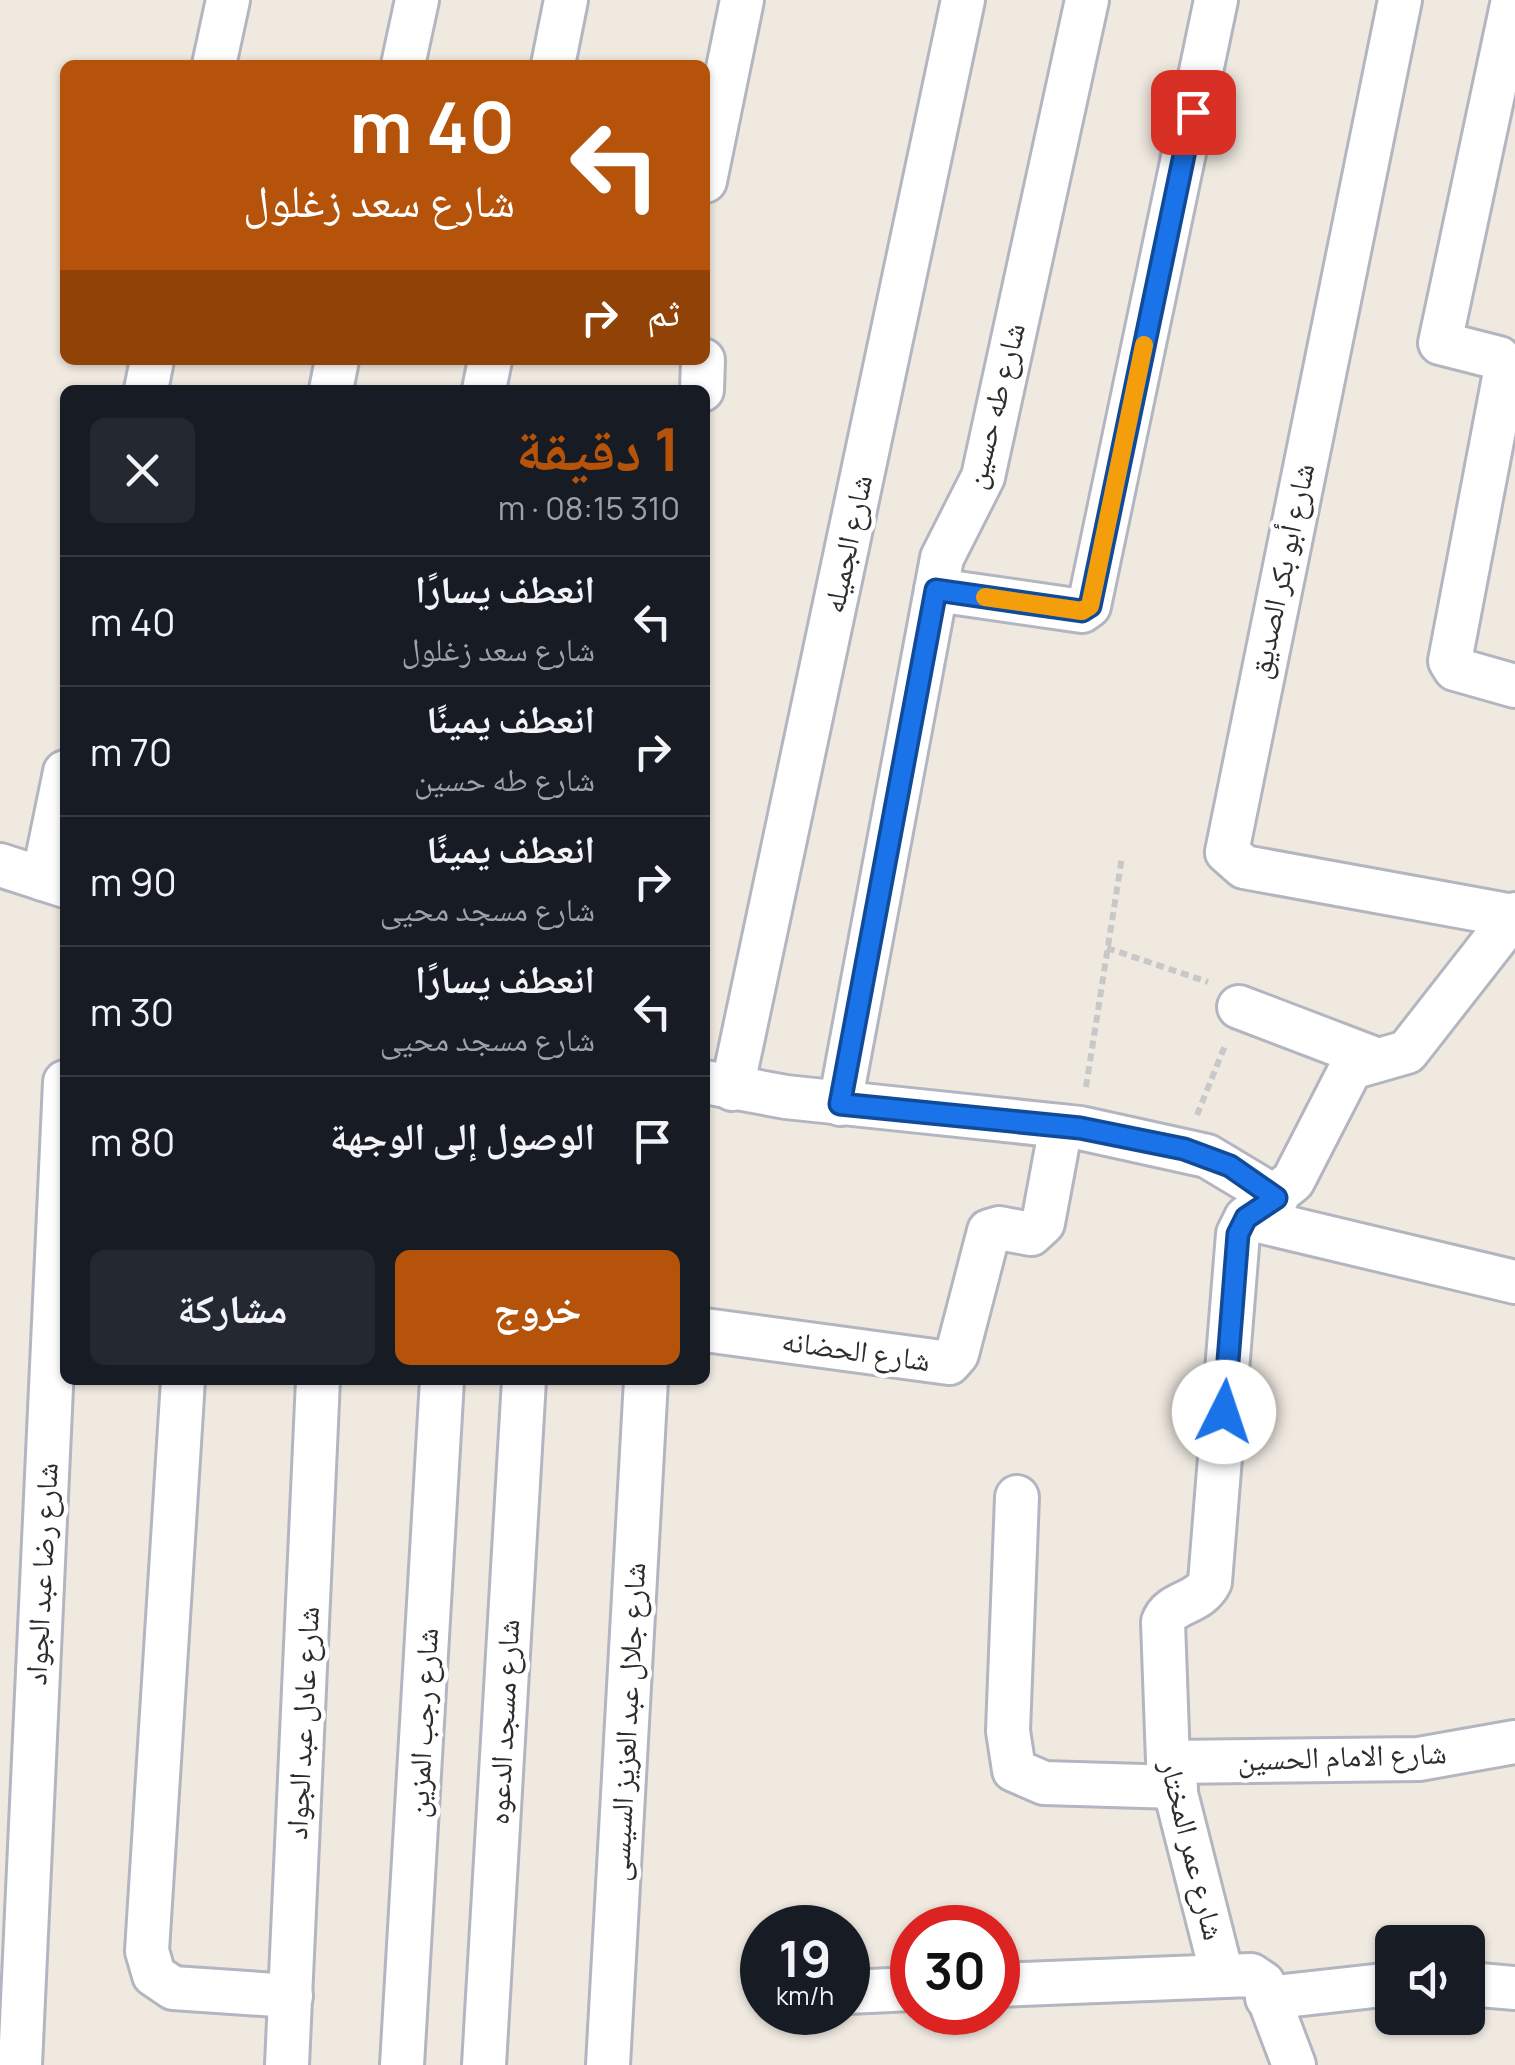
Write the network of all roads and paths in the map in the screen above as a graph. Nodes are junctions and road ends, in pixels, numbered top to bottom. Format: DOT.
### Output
graph roads {
  1 [pos="228,0"];
  2 [pos="417,0"];
  3 [pos="566,0"];
  4 [pos="742,0"];
  5 [pos="963,0"];
  6 [pos="1087,0"];
  7 [pos="1216,0"];
  8 [pos="1400,0"];
  9 [pos="1513,0"];
  10 [pos="215,60"];
  11 [pos="404,60"];
  12 [pos="554,60"];
  13 [pos="710,156"];
  14 [pos="936,590"];
  15 [pos="1515,686"];
  16 [pos="60,822"];
  17 [pos="1122,857"];
  18 [pos="0,865"];
  19 [pos="54,882"];
  20 [pos="1514,915"];
  21 [pos="1107,948"];
  22 [pos="1239,1007"];
  23 [pos="1378,1060"];
  24 [pos="719,1086"];
  25 [pos="840,1104"];
  26 [pos="1071,1127"];
  27 [pos="1184,1149"];
  28 [pos="60,1191"];
  29 [pos="1261,1208"];
  30 [pos="1515,1282"];
  31 [pos="710,1331"];
  32 [pos="182,1385"];
  33 [pos="318,1385"];
  34 [pos="442,1385"];
  35 [pos="524,1385"];
  36 [pos="646,1385"];
  37 [pos="1017,1497"];
  38 [pos="1515,1742"];
  39 [pos="1172,1774"];
  40 [pos="1245,1982"];
  41 [pos="1375,1984"];
  42 [pos="1020,1985"];
  43 [pos="1485,1985"];
  44 [pos="1515,1988"];
  45 [pos="291,1996"];
  46 [pos="20,2065"];
  47 [pos="287,2065"];
  48 [pos="402,2065"];
  49 [pos="484,2065"];
  50 [pos="608,2065"];
  51 [pos="1294,2065"];
  1 -- 10 [label="street"];
  2 -- 11 [label="street"];
  3 -- 12 [label="street"];
  4 -- 13 [label="street"];
  5 -- 24 [label="street, شارع الجميله"];
  6 -- 14 [label="street, شارع طه حسين"];
  7 -- 14 [label="street"];
  8 -- 20 [label="street, شارع أبو بكر الصديق"];
  9 -- 15 [label="street"];
  14 -- 25 [label="street, شارع طه حسين"];
  16 -- 19 [label="street"];
  17 -- 21 [label="path"];
  18 -- 19 [label="street"];
  20 -- 23 [label="street, شارع عمر المختار"];
  21 -- 22 [label="path"];
  21 -- 26 [label="path"];
  22 -- 23 [label="street"];
  22 -- 27 [label="path"];
  23 -- 29 [label="street, شارع عمر المختار"];
  24 -- 25 [label="street"];
  25 -- 26 [label="street"];
  26 -- 27 [label="street"];
  26 -- 31 [label="street, شارع الحضانه"];
  27 -- 29 [label="street"];
  28 -- 46 [label="street, شارع رضا عبد الجواد"];
  29 -- 30 [label="street"];
  29 -- 39 [label="street, شارع عمر المختار"];
  32 -- 45 [label="street"];
  33 -- 45 [label="street, شارع عادل عبد الجواد"];
  34 -- 48 [label="street, شارع رجب المزين"];
  35 -- 49 [label="street, شارع مسجد الدعوه"];
  36 -- 50 [label="street, شارع جلال عبد العزيز السيسى"];
  37 -- 39 [label="street, شارع الامام الحسين"];
  38 -- 39 [label="street, شارع الامام الحسين"];
  39 -- 40 [label="street, شارع عمر المختار"];
  40 -- 41 [label="street"];
  40 -- 42 [label="street"];
  40 -- 51 [label="street, شارع عمر المختار"];
  43 -- 44 [label="street"];
  45 -- 47 [label="street, شارع عادل عبد الجواد"];
}
